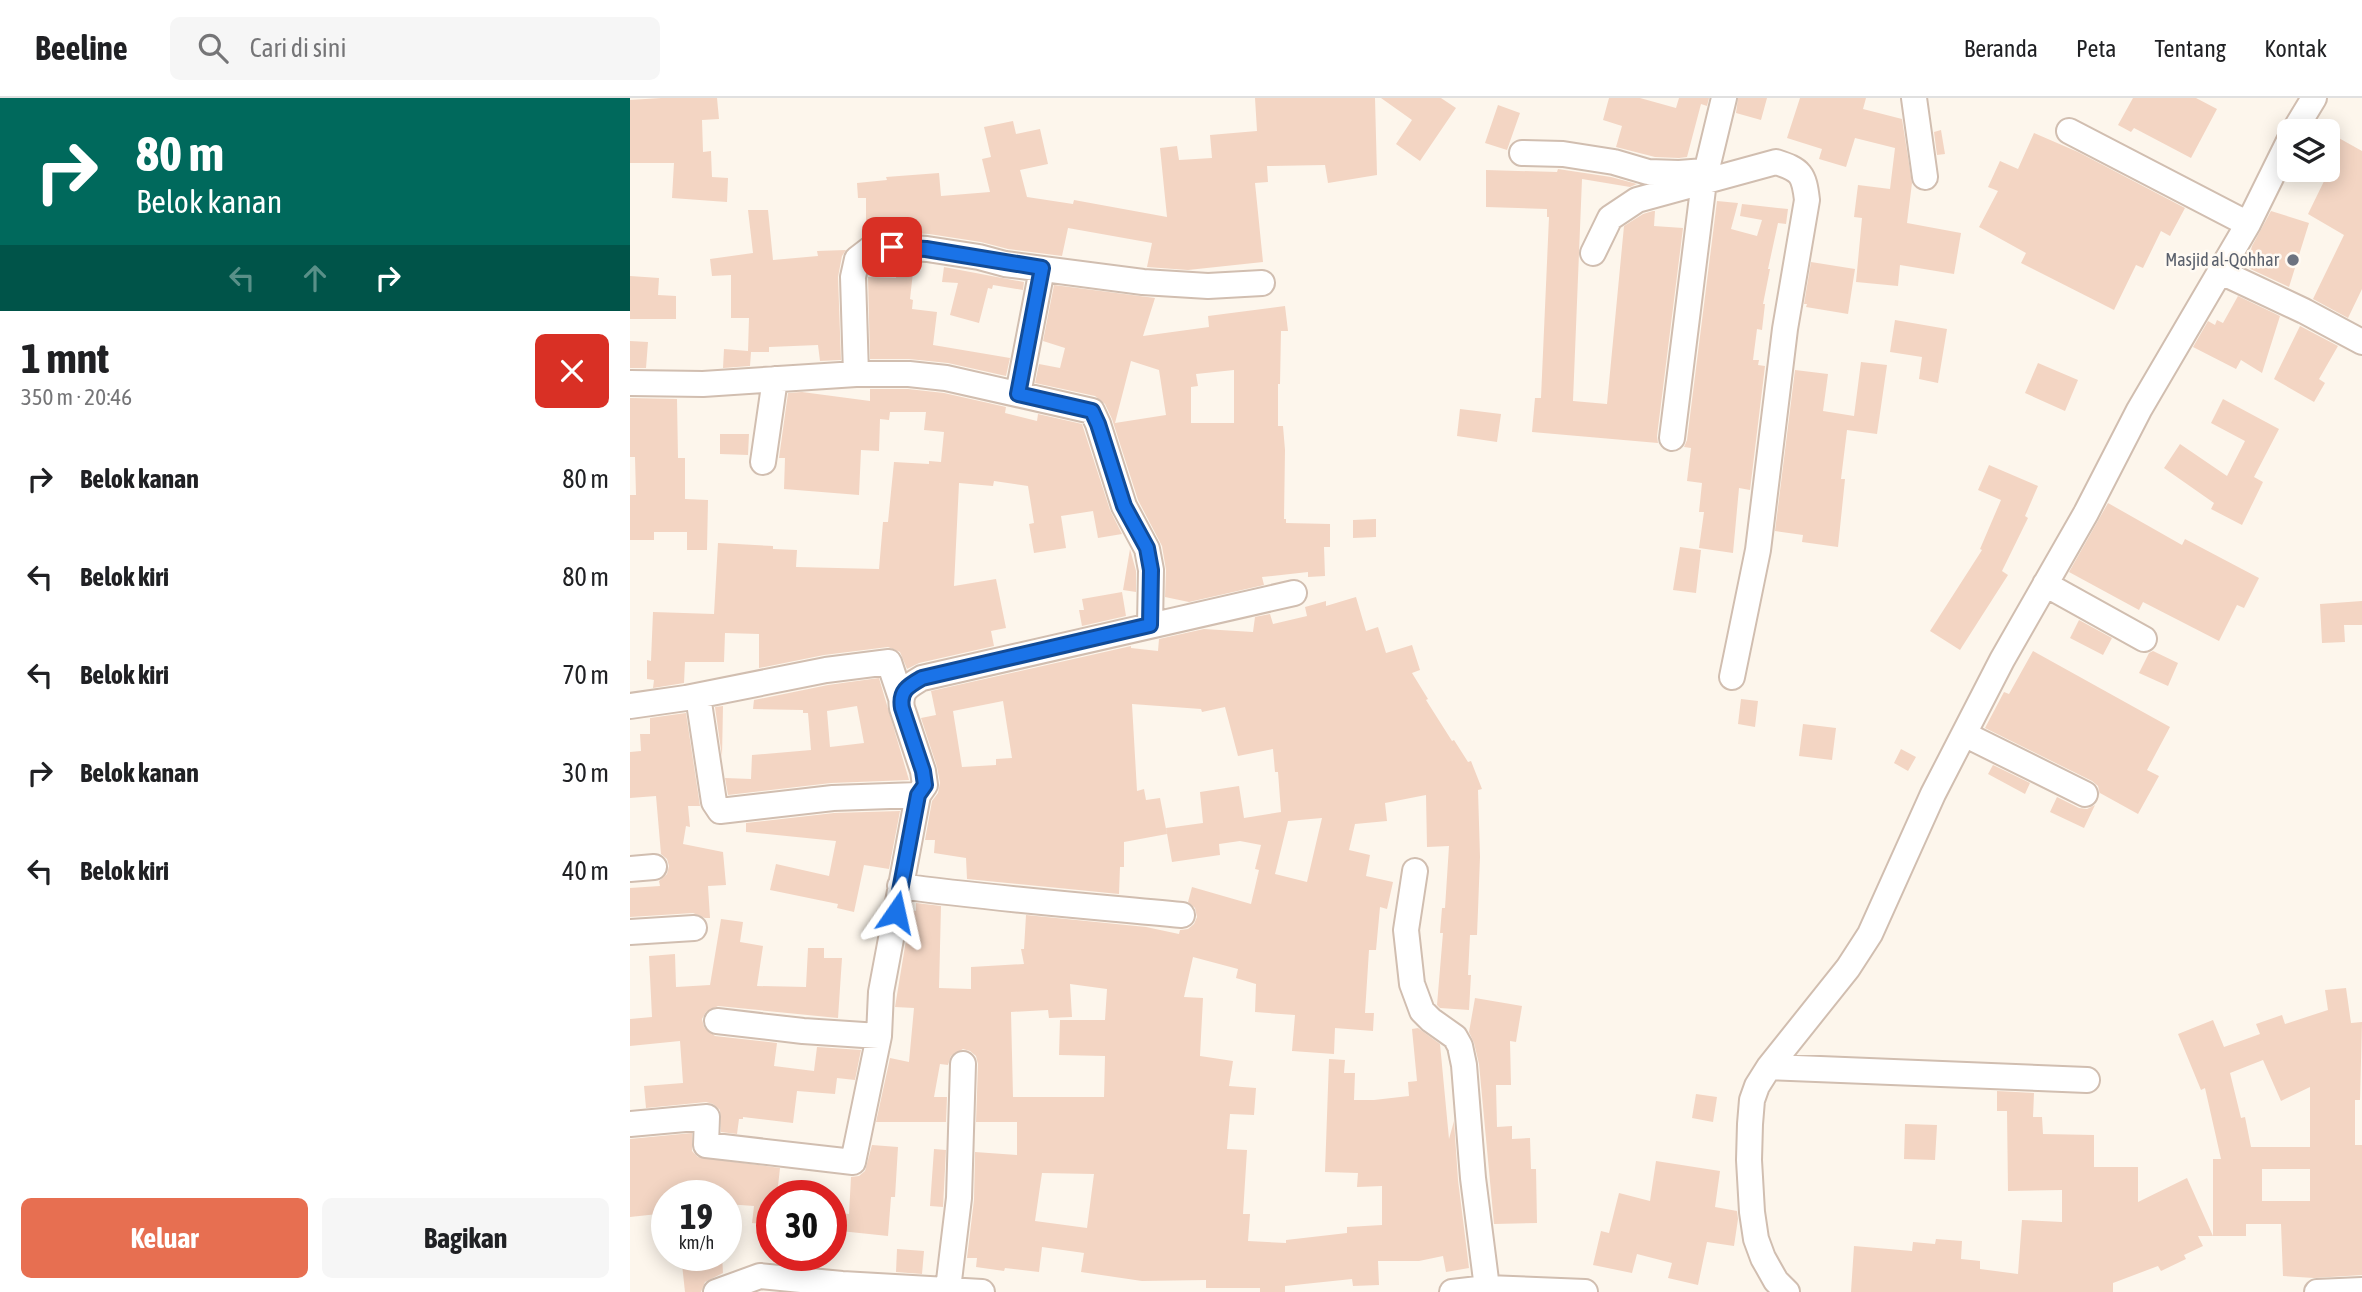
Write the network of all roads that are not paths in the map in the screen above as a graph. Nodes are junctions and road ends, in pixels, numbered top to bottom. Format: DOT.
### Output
graph roads {
  1 [pos="1724,98"];
  2 [pos="1914,98"];
  3 [pos="2314,98"];
  4 [pos="2301,119"];
  5 [pos="2069,131"];
  6 [pos="1522,153"];
  7 [pos="2277,165"];
  8 [pos="1705,176"];
  9 [pos="1925,177"];
  10 [pos="2248,224"];
  11 [pos="1594,253"];
  12 [pos="1042,268"];
  13 [pos="2221,272"];
  14 [pos="1262,283"];
  15 [pos="2362,342"];
  16 [pos="856,374"];
  17 [pos="775,379"];
  18 [pos="630,383"];
  19 [pos="1018,394"];
  20 [pos="1672,438"];
  21 [pos="763,462"];
  22 [pos="2045,584"];
  23 [pos="1294,593"];
  24 [pos="1150,625"];
  25 [pos="2144,639"];
  26 [pos="1732,677"];
  27 [pos="698,696"];
  28 [pos="901,698"];
  29 [pos="630,706"];
  30 [pos="1964,734"];
  31 [pos="2085,794"];
  32 [pos="918,795"];
  33 [pos="1415,871"];
  34 [pos="900,886"];
  35 [pos="1182,915"];
  36 [pos="694,928"];
  37 [pos="630,932"];
  38 [pos="717,1021"];
  39 [pos="879,1036"];
  40 [pos="963,1064"];
  41 [pos="1769,1067"];
  42 [pos="2087,1080"];
  43 [pos="630,1124"];
  44 [pos="1487,1288"];
  45 [pos="947,1290"];
  46 [pos="2352,1291"];
  47 [pos="716,1292"];
  48 [pos="982,1292"];
  49 [pos="1452,1292"];
  50 [pos="1585,1292"];
  51 [pos="1787,1292"];
  52 [pos="2317,1292"];
  1 -- 8 [label="street"];
  2 -- 9 [label="street"];
  3 -- 4 [label="street"];
  5 -- 10 [label="street"];
  6 -- 8 [label="street"];
  7 -- 10 [label="street"];
  8 -- 11 [label="street"];
  8 -- 20 [label="street"];
  8 -- 26 [label="street"];
  10 -- 13 [label="street"];
  12 -- 14 [label="street"];
  12 -- 16 [label="street"];
  12 -- 19 [label="street"];
  13 -- 15 [label="street"];
  13 -- 22 [label="street"];
  16 -- 17 [label="street"];
  16 -- 19 [label="street"];
  17 -- 18 [label="street"];
  17 -- 21 [label="street"];
  19 -- 24 [label="street"];
  22 -- 25 [label="street"];
  22 -- 30 [label="street"];
  23 -- 24 [label="street"];
  24 -- 28 [label="street"];
  27 -- 28 [label="street"];
  27 -- 29 [label="street"];
  27 -- 32 [label="street"];
  28 -- 32 [label="street"];
  30 -- 31 [label="street"];
  30 -- 41 [label="street"];
  32 -- 34 [label="street"];
  33 -- 44 [label="street"];
  34 -- 35 [label="street"];
  34 -- 39 [label="street"];
  36 -- 37 [label="street"];
  38 -- 39 [label="street"];
  39 -- 43 [label="street"];
  40 -- 45 [label="street"];
  41 -- 42 [label="street"];
  41 -- 51 [label="street"];
  44 -- 49 [label="street"];
  44 -- 50 [label="street"];
  45 -- 47 [label="street"];
  45 -- 48 [label="street"];
  46 -- 52 [label="street"];
}
